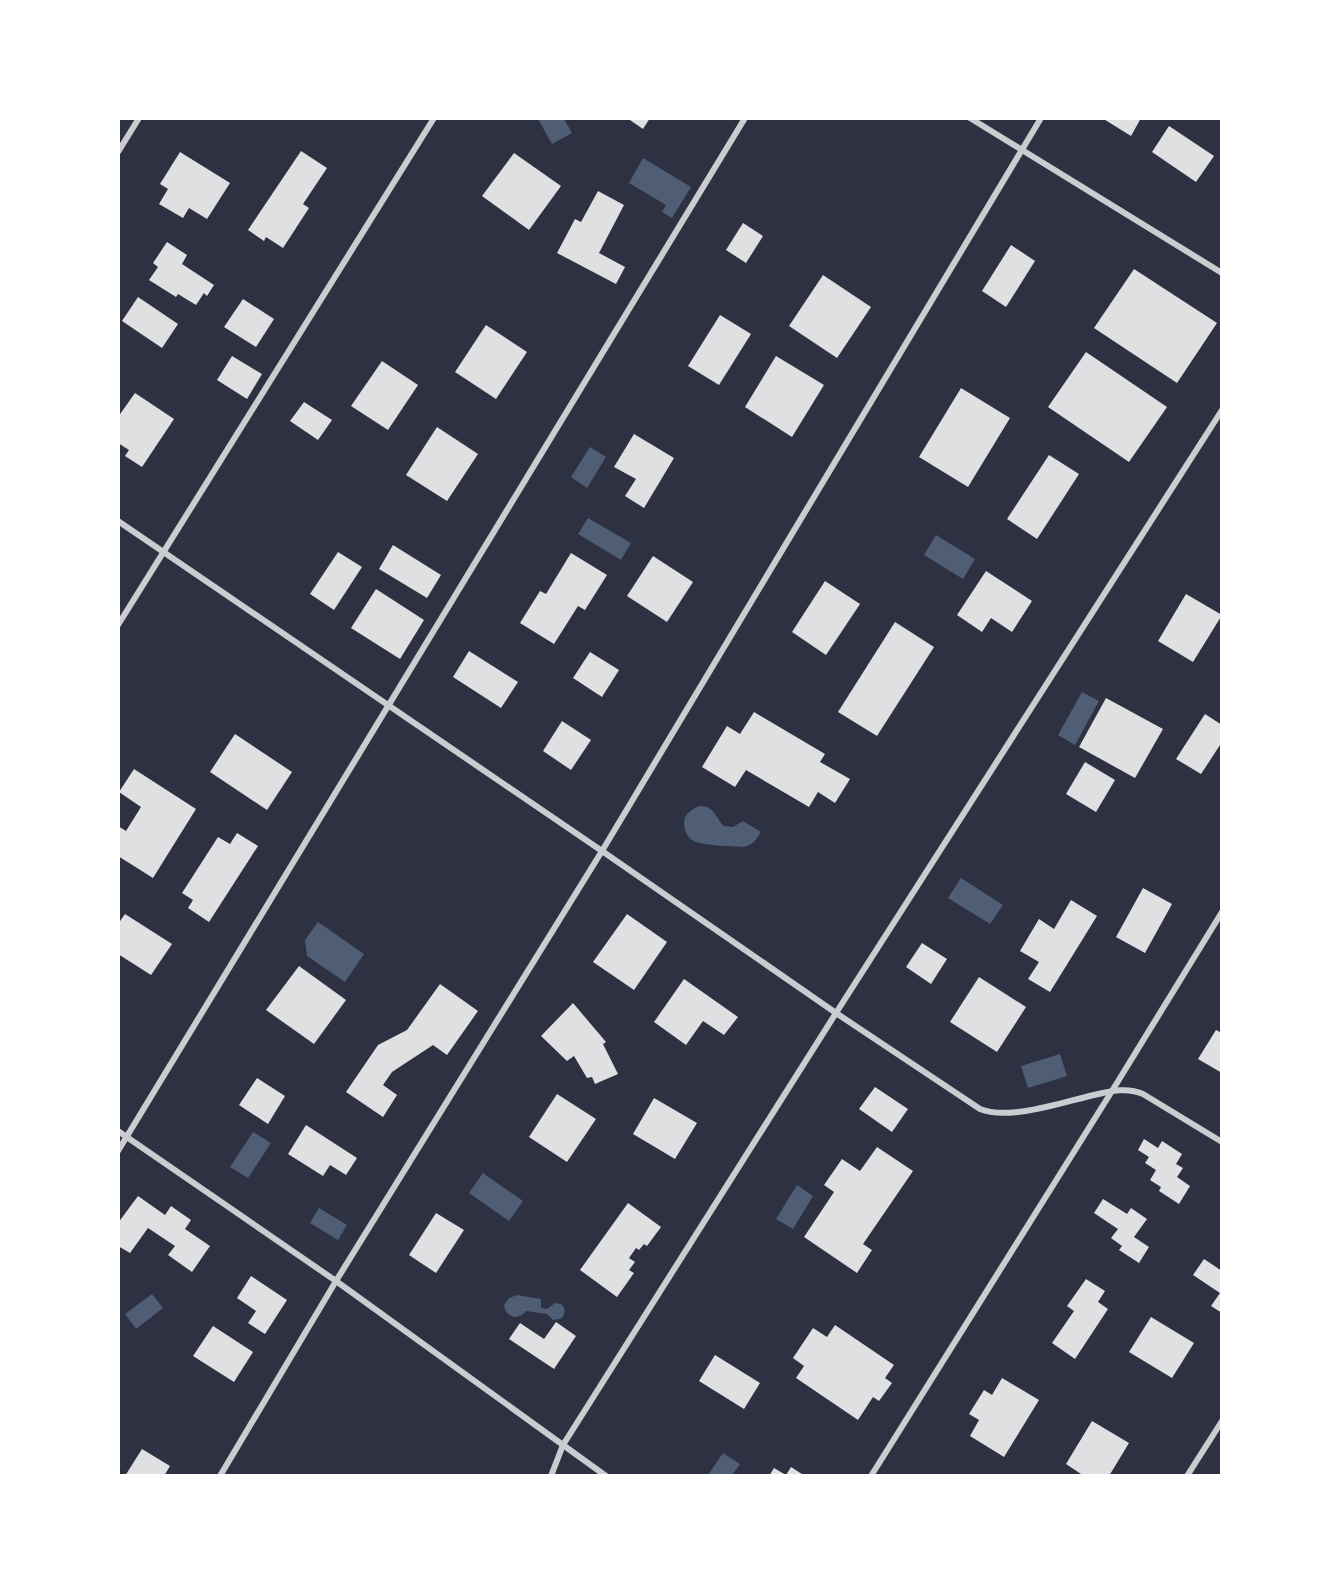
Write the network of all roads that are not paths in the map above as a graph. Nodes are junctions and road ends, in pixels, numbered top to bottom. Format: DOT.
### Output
graph roads {
  1 [pos="139,118"];
  2 [pos="434,118"];
  3 [pos="745,118"];
  4 [pos="970,118"];
  5 [pos="1041,118"];
  6 [pos="1022,150"];
  7 [pos="118,152"];
  8 [pos="1221,273"];
  9 [pos="1221,410"];
  10 [pos="118,520"];
  11 [pos="165,551"];
  12 [pos="118,625"];
  13 [pos="389,705"];
  14 [pos="602,850"];
  15 [pos="1221,912"];
  16 [pos="837,1013"];
  17 [pos="1112,1091"];
  18 [pos="118,1131"];
  19 [pos="127,1137"];
  20 [pos="1221,1142"];
  21 [pos="118,1151"];
  22 [pos="336,1281"];
  23 [pos="1221,1421"];
  24 [pos="563,1445"];
  25 [pos="220,1476"];
  26 [pos="551,1476"];
  27 [pos="606,1476"];
  28 [pos="871,1476"];
  29 [pos="1187,1476"];
  1 -- 7 [label="street"];
  2 -- 11 [label="street"];
  3 -- 13 [label="street"];
  4 -- 6 [label="street"];
  5 -- 6 [label="street"];
  6 -- 8 [label="street"];
  6 -- 14 [label="street"];
  9 -- 16 [label="street"];
  10 -- 11 [label="street"];
  11 -- 12 [label="street"];
  11 -- 13 [label="street"];
  13 -- 14 [label="street"];
  13 -- 19 [label="street"];
  14 -- 16 [label="street"];
  14 -- 22 [label="street"];
  15 -- 17 [label="street"];
  16 -- 17 [label="street"];
  16 -- 24 [label="street"];
  17 -- 20 [label="street"];
  17 -- 28 [label="street"];
  18 -- 19 [label="street"];
  19 -- 21 [label="street"];
  19 -- 22 [label="street"];
  22 -- 24 [label="street"];
  22 -- 25 [label="street"];
  23 -- 29 [label="street"];
  24 -- 26 [label="street"];
  24 -- 27 [label="street"];
}
